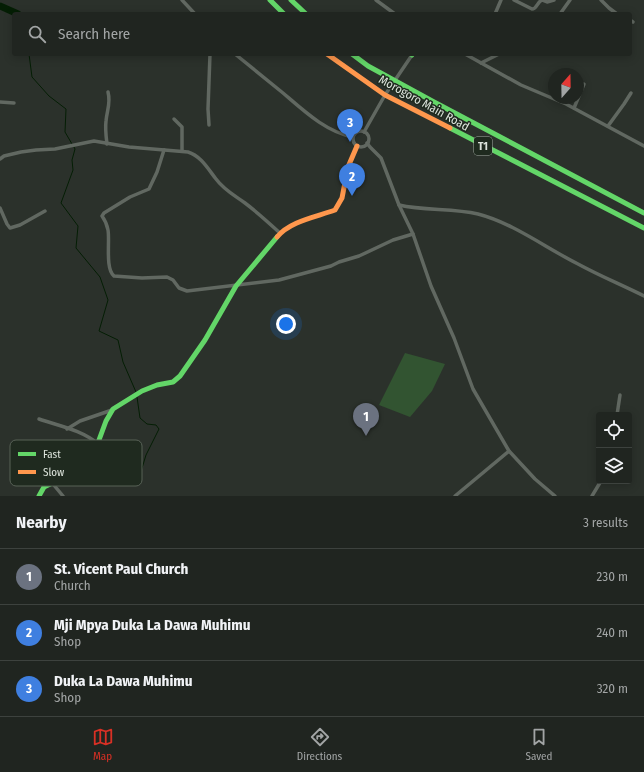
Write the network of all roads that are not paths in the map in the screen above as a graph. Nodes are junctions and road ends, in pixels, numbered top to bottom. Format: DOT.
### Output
graph roads {
  1 [pos="182,0"];
  2 [pos="270,0"];
  3 [pos="291,0"];
  4 [pos="376,0"];
  5 [pos="501,0"];
  6 [pos="514,0"];
  7 [pos="554,0"];
  8 [pos="570,0"];
  9 [pos="601,0"];
  10 [pos="193,12"];
  11 [pos="282,12"];
  12 [pos="304,12"];
  13 [pos="392,12"];
  14 [pos="496,12"];
  15 [pos="561,12"];
  16 [pos="614,12"];
  17 [pos="210,56"];
  18 [pos="237,56"];
  19 [pos="330,56"];
  20 [pos="355,56"];
  21 [pos="411,56"];
  22 [pos="469,56"];
  23 [pos="494,56"];
  24 [pos="481,63"];
  25 [pos="395,80"];
  26 [pos="108,92"];
  27 [pos="631,93"];
  28 [pos="385,95"];
  29 [pos="0,102"];
  30 [pos="14,103"];
  31 [pos="576,104"];
  32 [pos="574,108"];
  33 [pos="174,119"];
  34 [pos="209,125"];
  35 [pos="608,126"];
  36 [pos="364,132"];
  37 [pos="353,136"];
  38 [pos="367,143"];
  39 [pos="107,144"];
  40 [pos="358,146"];
  41 [pos="644,146"];
  42 [pos="164,150"];
  43 [pos="182,151"];
  44 [pos="0,159"];
  45 [pos="400,206"];
  46 [pos="0,208"];
  47 [pos="45,212"];
  48 [pos="644,213"];
  49 [pos="644,228"];
  50 [pos="280,233"];
  51 [pos="413,234"];
  52 [pos="236,286"];
  53 [pos="644,296"];
  54 [pos="620,395"];
  55 [pos="112,410"];
  56 [pos="617,412"];
  57 [pos="39,419"];
  58 [pos="67,429"];
  59 [pos="93,440"];
  60 [pos="99,440"];
  61 [pos="509,451"];
  62 [pos="600,484"];
  63 [pos="47,486"];
  64 [pos="54,486"];
  65 [pos="39,496"];
  66 [pos="63,496"];
  67 [pos="455,496"];
  68 [pos="555,496"];
  69 [pos="592,496"];
  1 -- 10 [label="street"];
  2 -- 11 [label="main road"];
  3 -- 12 [label="main road"];
  4 -- 13 [label="street"];
  5 -- 14 [label="street"];
  6 -- 7 [label="street"];
  8 -- 15 [label="street"];
  9 -- 16 [label="street"];
  17 -- 34 [label="street"];
  18 -- 37 [label="street"];
  19 -- 28 [label="main road, Morogoro Main Road / T1"];
  20 -- 25 [label="main road, Morogoro Main Road / T1"];
  21 -- 25 [label="street"];
  22 -- 24 [label="street"];
  23 -- 24 [label="street"];
  24 -- 32 [label="street"];
  25 -- 28 [label="street"];
  25 -- 48 [label="main road, Morogoro Main Road / T1"];
  26 -- 39 [label="street"];
  27 -- 35 [label="street"];
  28 -- 36 [label="street"];
  28 -- 49 [label="main road, Morogoro Main Road / T1"];
  29 -- 30 [label="street"];
  31 -- 32 [label="street"];
  32 -- 35 [label="street"];
  33 -- 43 [label="street"];
  35 -- 41 [label="street"];
  36 -- 37 [label="street"];
  36 -- 38 [label="street"];
  37 -- 40 [label="street"];
  38 -- 40 [label="street"];
  38 -- 45 [label="street"];
  39 -- 42 [label="street"];
  39 -- 44 [label="street"];
  40 -- 50 [label="main road"];
  42 -- 43 [label="street"];
  42 -- 52 [label="street"];
  43 -- 50 [label="street"];
  45 -- 51 [label="street"];
  45 -- 53 [label="street"];
  46 -- 47 [label="street"];
  50 -- 52 [label="main road"];
  51 -- 52 [label="street"];
  51 -- 61 [label="street"];
  52 -- 55 [label="main road"];
  54 -- 56 [label="street"];
  55 -- 58 [label="street"];
  55 -- 60 [label="main road"];
  57 -- 58 [label="street"];
  58 -- 59 [label="street"];
  61 -- 67 [label="street"];
  61 -- 68 [label="street"];
  62 -- 69 [label="street"];
  63 -- 65 [label="main road"];
  64 -- 66 [label="street"];
}
